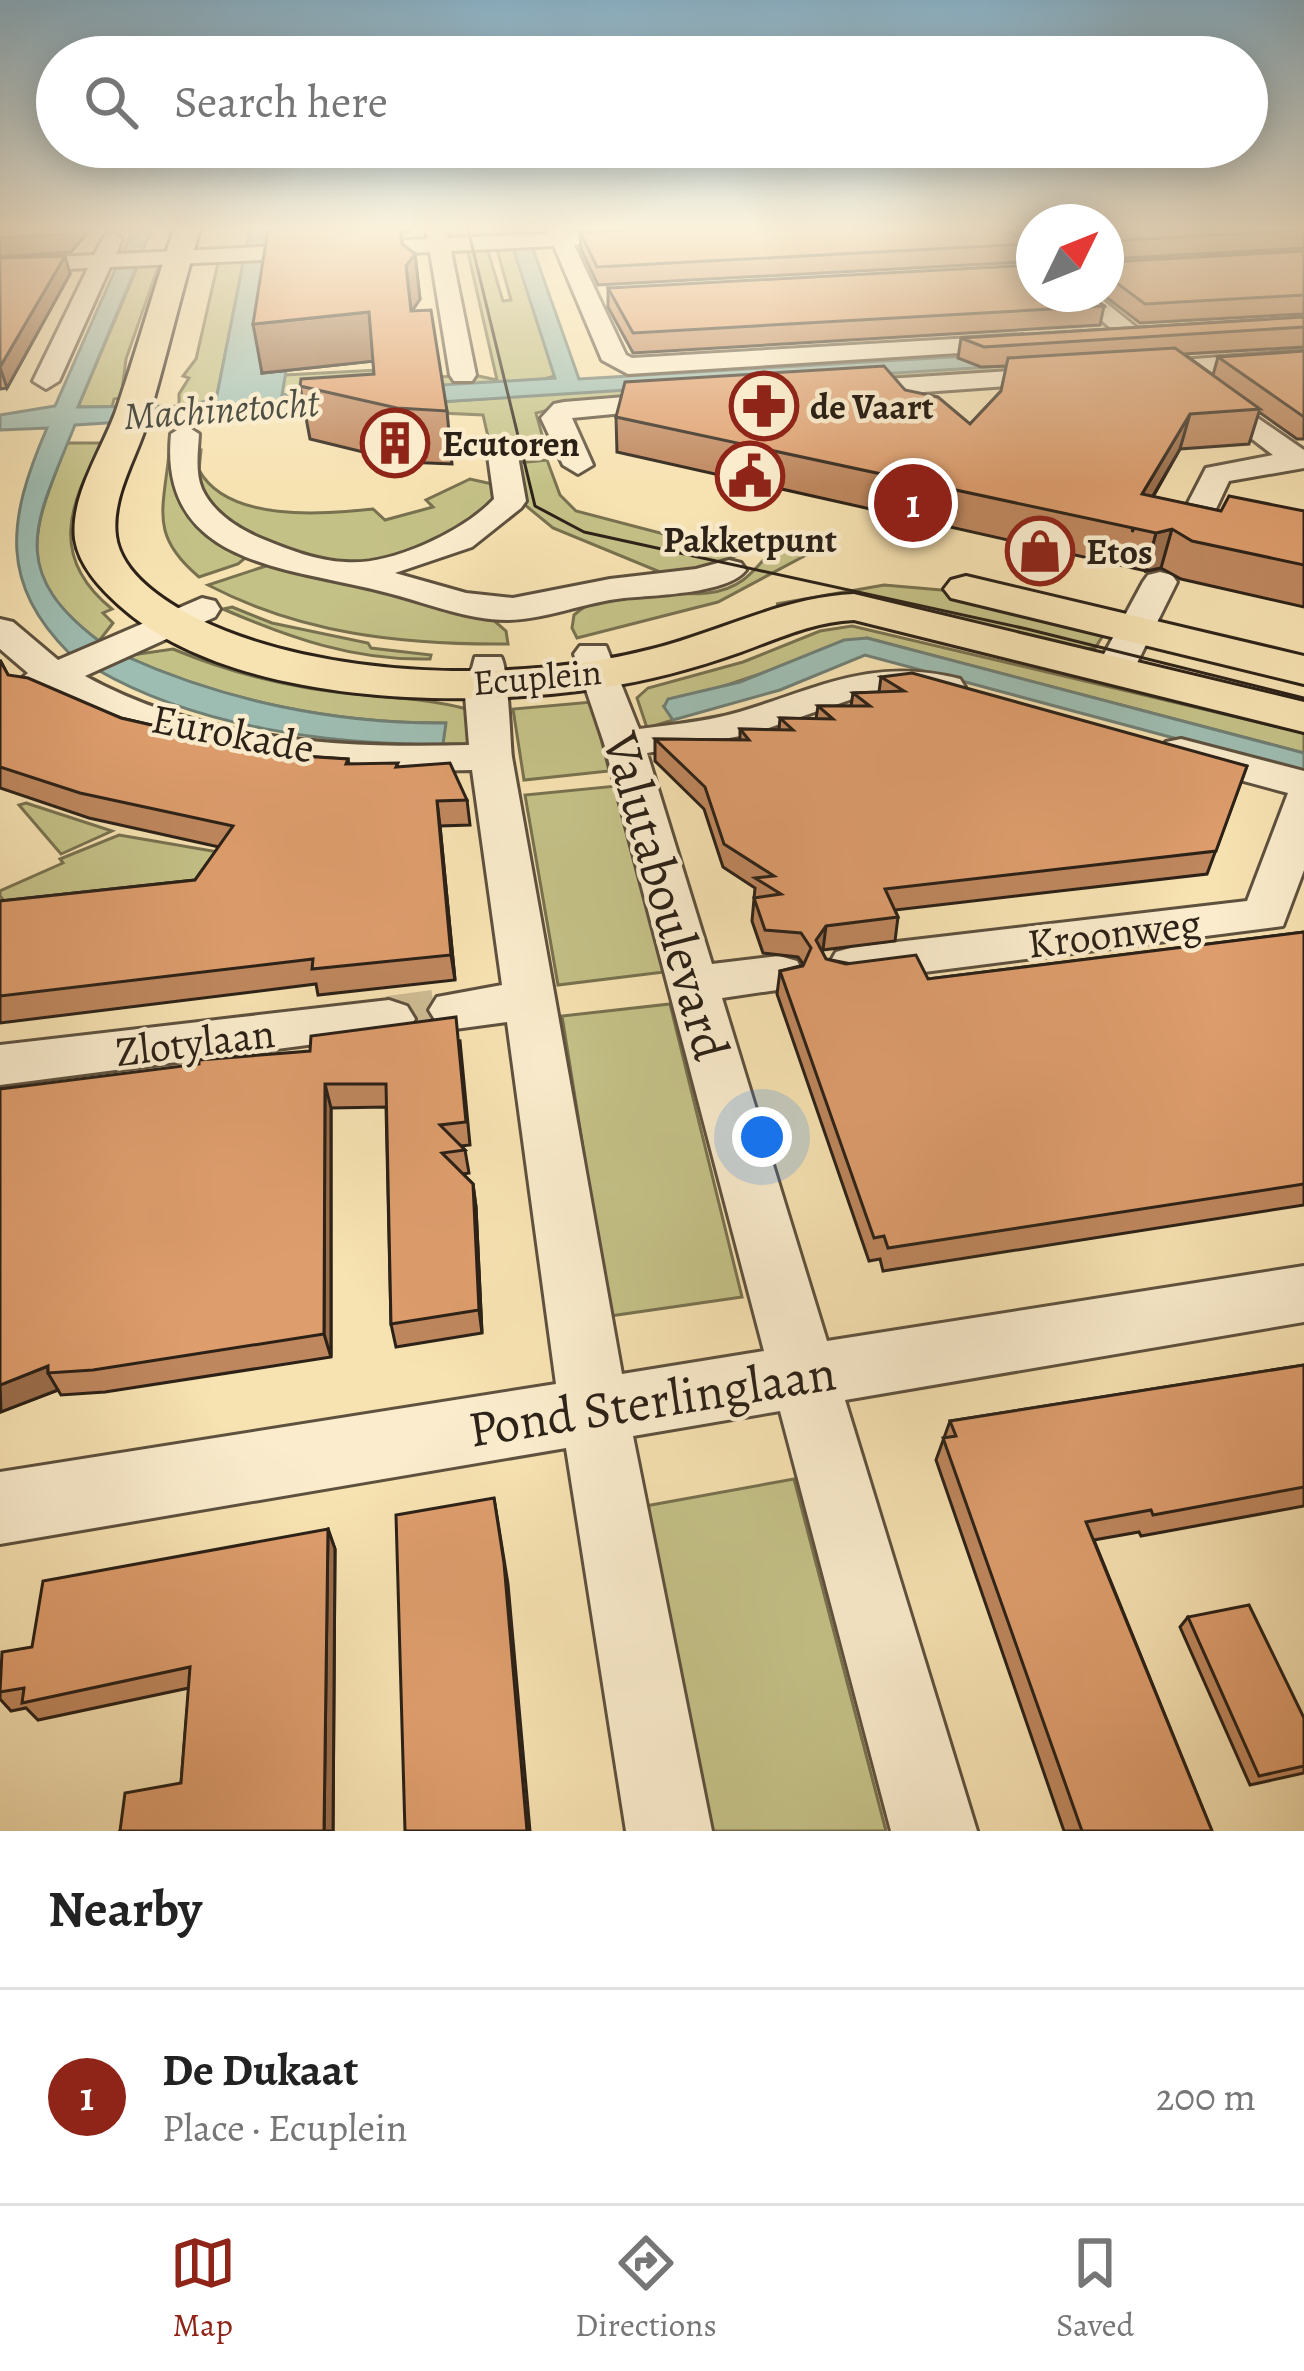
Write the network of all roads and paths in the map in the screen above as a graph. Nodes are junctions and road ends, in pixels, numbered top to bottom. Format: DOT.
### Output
graph roads {
  1 [pos="81,314"];
  2 [pos="173,314"];
  3 [pos="452,314"];
  4 [pos="602,314"];
  5 [pos="1113,314"];
  6 [pos="1087,338"];
  7 [pos="1039,341"];
  8 [pos="1304,359"];
  9 [pos="1176,369"];
  10 [pos="464,375"];
  11 [pos="46,382"];
  12 [pos="803,392"];
  13 [pos="716,398"];
  14 [pos="147,434"];
  15 [pos="503,456"];
  16 [pos="1301,460"];
  17 [pos="578,465"];
  18 [pos="1192,526"];
  19 [pos="729,570"];
  20 [pos="349,573"];
  21 [pos="186,616"];
  22 [pos="1140,620"];
  23 [pos="0,630"];
  24 [pos="597,664"];
  25 [pos="1304,670"];
  26 [pos="488,674"];
  27 [pos="50,677"];
  28 [pos="975,695"];
  29 [pos="1304,717"];
  30 [pos="1150,742"];
  31 [pos="624,743"];
  32 [pos="491,757"];
  33 [pos="1304,784"];
  34 [pos="1304,801"];
  35 [pos="842,966"];
  36 [pos="779,974"];
  37 [pos="692,984"];
  38 [pos="532,1000"];
  39 [pos="455,1010"];
  40 [pos="389,1019"];
  41 [pos="0,1065"];
  42 [pos="1304,1294"];
  43 [pos="802,1377"];
  44 [pos="594,1410"];
  45 [pos="0,1508"];
  46 [pos="669,1831"];
  47 [pos="934,1831"];
  1 -- 11 [label="street"];
  2 -- 14 [label="main road"];
  3 -- 10 [label="street"];
  4 -- 7 [label="street"];
  5 -- 6 [label="street"];
  8 -- 9 [label="street"];
  9 -- 12 [label="street"];
  9 -- 16 [label="street"];
  13 -- 17 [label="street"];
  14 -- 20 [label="street, Ecuplein"];
  14 -- 21 [label="main road, Ecuplein"];
  15 -- 20 [label="street, Ecuplein"];
  16 -- 18 [label="street"];
  19 -- 20 [label="street, Ecuplein"];
  21 -- 26 [label="main road, Ecuplein"];
  21 -- 27 [label="street"];
  22 -- 24 [label="main road, Ecuplein"];
  22 -- 24 [label="main road, Ecuplein"];
  22 -- 25 [label="main road"];
  22 -- 29 [label="main road"];
  23 -- 27 [label="street, Eurokade"];
  24 -- 26 [label="main road, Ecuplein"];
  24 -- 31 [label="street, Valutaboulevard"];
  26 -- 32 [label="street"];
  27 -- 32 [label="street, Eurokade"];
  28 -- 31 [label="street"];
  30 -- 33 [label="street"];
  31 -- 37 [label="street, Valutaboulevard"];
  32 -- 38 [label="street"];
  34 -- 35 [label="street, Kroonweg"];
  36 -- 37 [label="street"];
  37 -- 43 [label="street, Valutaboulevard"];
  38 -- 39 [label="street"];
  38 -- 44 [label="street"];
  40 -- 41 [label="street, Zlotylaan"];
  42 -- 43 [label="street, Pond Sterlinglaan"];
  43 -- 44 [label="street, Pond Sterlinglaan"];
  43 -- 47 [label="street, Valutaboulevard"];
  44 -- 45 [label="street, Pond Sterlinglaan"];
  44 -- 46 [label="street"];
}
